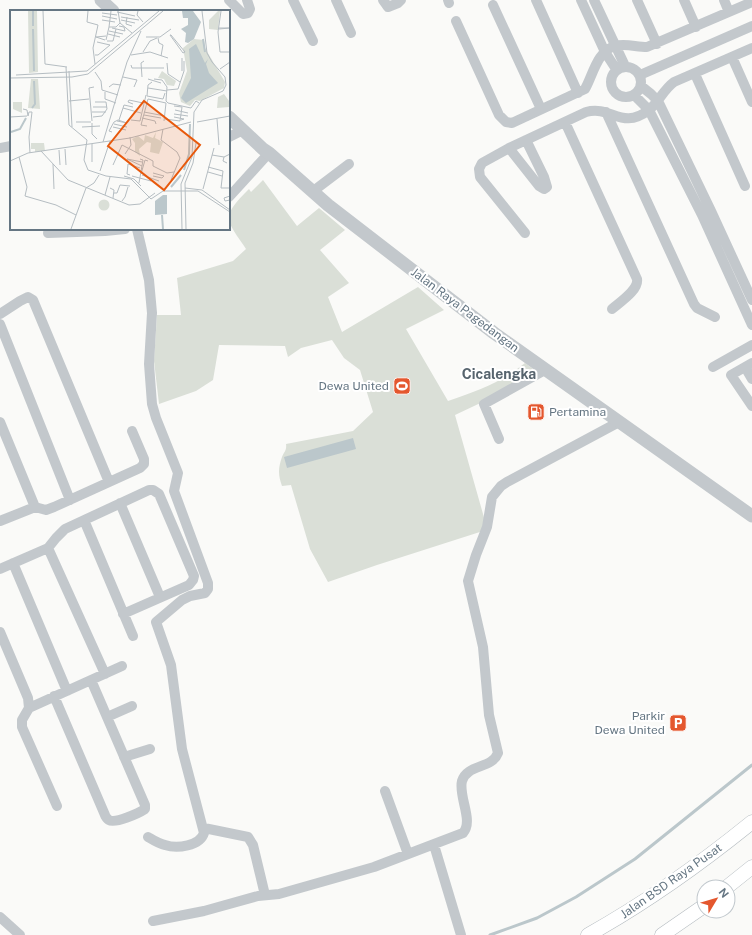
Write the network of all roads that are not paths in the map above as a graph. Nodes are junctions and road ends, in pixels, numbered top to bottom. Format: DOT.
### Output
graph roads {
  1 [pos="101,0"];
  2 [pos="229,0"];
  3 [pos="247,0"];
  4 [pos="293,0"];
  5 [pos="336,0"];
  6 [pos="383,0"];
  7 [pos="401,0"];
  8 [pos="536,0"];
  9 [pos="581,0"];
  10 [pos="594,0"];
  11 [pos="637,0"];
  12 [pos="684,0"];
  13 [pos="724,0"];
  14 [pos="752,2"];
  15 [pos="493,5"];
  16 [pos="112,10"];
  17 [pos="730,12"];
  18 [pos="456,21"];
  19 [pos="752,26"];
  20 [pos="696,27"];
  21 [pos="351,33"];
  22 [pos="313,41"];
  23 [pos="657,44"];
  24 [pos="615,46"];
  25 [pos="752,48"];
  26 [pos="605,52"];
  27 [pos="732,57"];
  28 [pos="620,68"];
  29 [pos="695,74"];
  30 [pos="640,75"];
  31 [pos="641,86"];
  32 [pos="578,93"];
  33 [pos="634,95"];
  34 [pos="658,102"];
  35 [pos="752,102"];
  36 [pos="541,109"];
  37 [pos="649,110"];
  38 [pos="606,112"];
  39 [pos="230,118"];
  40 [pos="565,122"];
  41 [pos="243,130"];
  42 [pos="230,136"];
  43 [pos="526,140"];
  44 [pos="10,146"];
  45 [pos="0,148"];
  46 [pos="509,148"];
  47 [pos="269,153"];
  48 [pos="349,164"];
  49 [pos="745,186"];
  50 [pos="312,192"];
  51 [pos="230,196"];
  52 [pos="105,230"];
  53 [pos="137,230"];
  54 [pos="48,233"];
  55 [pos="525,233"];
  56 [pos="752,300"];
  57 [pos="612,309"];
  58 [pos="0,314"];
  59 [pos="715,317"];
  60 [pos="0,324"];
  61 [pos="752,326"];
  62 [pos="752,345"];
  63 [pos="748,365"];
  64 [pos="713,367"];
  65 [pos="545,370"];
  66 [pos="752,379"];
  67 [pos="752,406"];
  68 [pos="0,422"];
  69 [pos="619,422"];
  70 [pos="132,431"];
  71 [pos="499,439"];
  72 [pos="109,482"];
  73 [pos="70,500"];
  74 [pos="120,503"];
  75 [pos="35,507"];
  76 [pos="752,516"];
  77 [pos="84,520"];
  78 [pos="0,521"];
  79 [pos="48,548"];
  80 [pos="13,563"];
  81 [pos="0,569"];
  82 [pos="160,597"];
  83 [pos="123,614"];
  84 [pos="0,632"];
  85 [pos="133,636"];
  86 [pos="122,666"];
  87 [pos="105,674"];
  88 [pos="91,680"];
  89 [pos="67,691"];
  90 [pos="54,696"];
  91 [pos="132,706"];
  92 [pos="29,708"];
  93 [pos="107,717"];
  94 [pos="150,749"];
  95 [pos="124,757"];
  96 [pos="385,791"];
  97 [pos="57,806"];
  98 [pos="752,822"];
  99 [pos="204,828"];
  100 [pos="148,837"];
  101 [pos="434,845"];
  102 [pos="408,854"];
  103 [pos="752,867"];
  104 [pos="736,880"];
  105 [pos="265,895"];
  106 [pos="696,912"];
  107 [pos="0,918"];
  108 [pos="153,921"];
  109 [pos="20,935"];
  110 [pos="461,935"];
  111 [pos="588,935"];
  112 [pos="662,935"];
  1 -- 16 [label="street"];
  2 -- 3 [label="street"];
  4 -- 22 [label="street"];
  5 -- 21 [label="street"];
  6 -- 7 [label="street"];
  8 -- 32 [label="street"];
  9 -- 26 [label="street"];
  10 -- 24 [label="street"];
  11 -- 23 [label="street"];
  12 -- 20 [label="street"];
  13 -- 17 [label="street"];
  14 -- 17 [label="street"];
  15 -- 36 [label="street"];
  17 -- 20 [label="street"];
  18 -- 36 [label="street"];
  19 -- 30 [label="street"];
  20 -- 23 [label="street"];
  23 -- 24 [label="street"];
  24 -- 26 [label="street"];
  24 -- 28 [label="street"];
  25 -- 27 [label="street"];
  26 -- 28 [label="street"];
  26 -- 32 [label="street"];
  27 -- 29 [label="street"];
  27 -- 35 [label="street"];
  28 -- 30 [label="street"];
  28 -- 33 [label="street"];
  29 -- 34 [label="street"];
  29 -- 49 [label="street"];
  30 -- 31 [label="street"];
  31 -- 33 [label="street"];
  31 -- 34 [label="street"];
  32 -- 36 [label="street"];
  33 -- 37 [label="street"];
  34 -- 37 [label="street"];
  34 -- 56 [label="street"];
  37 -- 38 [label="street"];
  37 -- 61 [label="street"];
  38 -- 40 [label="street"];
  38 -- 59 [label="street"];
  39 -- 41 [label="street, Jalan Raya Pagedangan"];
  40 -- 43 [label="street"];
  40 -- 57 [label="street"];
  41 -- 42 [label="street"];
  41 -- 47 [label="street, Jalan Raya Pagedangan"];
  43 -- 46 [label="street"];
  43 -- 46 [label="street"];
  44 -- 45 [label="street"];
  46 -- 55 [label="street"];
  47 -- 50 [label="street, Jalan Raya Pagedangan"];
  47 -- 51 [label="street"];
  48 -- 50 [label="street"];
  50 -- 65 [label="street, Jalan Raya Pagedangan"];
  52 -- 54 [label="street"];
  53 -- 99 [label="street"];
  58 -- 72 [label="street"];
  60 -- 73 [label="street"];
  62 -- 64 [label="street"];
  63 -- 66 [label="street"];
  63 -- 67 [label="street"];
  65 -- 69 [label="street, Jalan Raya Pagedangan"];
  65 -- 71 [label="street"];
  68 -- 75 [label="street"];
  69 -- 76 [label="street, Jalan Raya Pagedangan"];
  69 -- 101 [label="street"];
  70 -- 72 [label="street"];
  72 -- 73 [label="street"];
  73 -- 75 [label="street"];
  74 -- 77 [label="street"];
  74 -- 82 [label="street"];
  74 -- 82 [label="street"];
  75 -- 78 [label="street"];
  77 -- 79 [label="street"];
  77 -- 83 [label="street"];
  79 -- 80 [label="street"];
  79 -- 87 [label="street"];
  80 -- 81 [label="street"];
  80 -- 89 [label="street"];
  82 -- 83 [label="street"];
  83 -- 85 [label="street"];
  84 -- 92 [label="street"];
  86 -- 87 [label="street"];
  87 -- 88 [label="street"];
  88 -- 89 [label="street"];
  88 -- 93 [label="street"];
  89 -- 90 [label="street"];
  90 -- 92 [label="street"];
  90 -- 95 [label="street"];
  91 -- 93 [label="street"];
  92 -- 97 [label="street"];
  93 -- 95 [label="street"];
  94 -- 95 [label="street"];
  96 -- 102 [label="street"];
  98 -- 111 [label="main road, Jalan BSD Raya Pusat"];
  99 -- 100 [label="street"];
  99 -- 105 [label="street"];
  101 -- 102 [label="street"];
  101 -- 110 [label="street"];
  102 -- 105 [label="street"];
  103 -- 104 [label="main road"];
  105 -- 108 [label="street"];
  106 -- 112 [label="main road"];
  107 -- 109 [label="street"];
}
